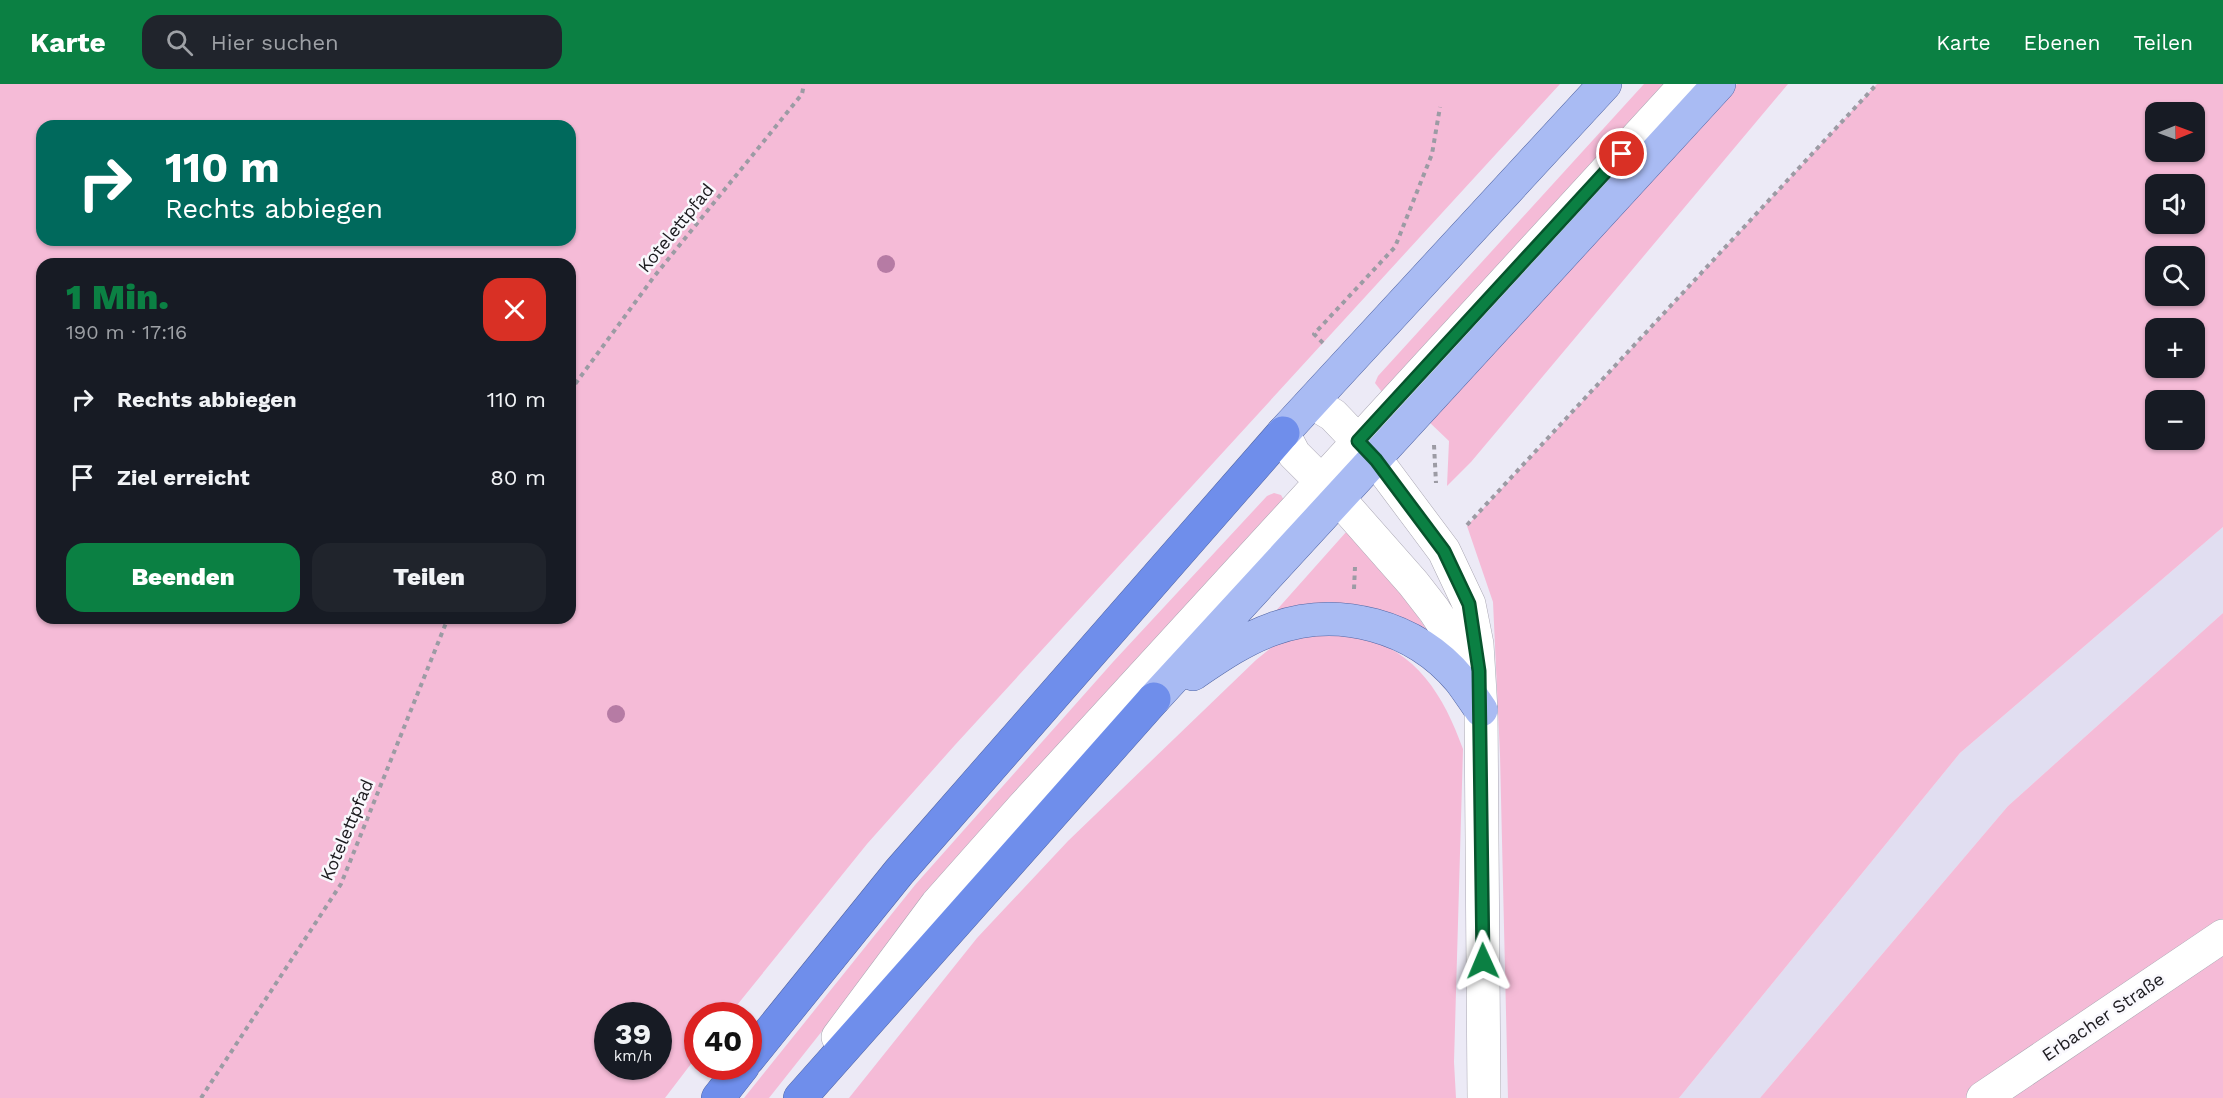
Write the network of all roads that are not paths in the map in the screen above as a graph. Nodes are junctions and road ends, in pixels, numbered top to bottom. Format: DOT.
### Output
graph roads {
  1 [pos="1605,84"];
  2 [pos="1686,84"];
  3 [pos="1719,84"];
  4 [pos="1313,403"];
  5 [pos="1283,433"];
  6 [pos="1367,450"];
  7 [pos="1330,490"];
  8 [pos="1154,699"];
  9 [pos="1481,710"];
  10 [pos="2223,936"];
  11 [pos="762,1042"];
  12 [pos="732,1080"];
  13 [pos="718,1098"];
  14 [pos="793,1098"];
  15 [pos="801,1098"];
  16 [pos="1484,1098"];
  17 [pos="1983,1098"];
  1 -- 4 [label="main road"];
  2 -- 6 [label="street"];
  3 -- 6 [label="main road"];
  4 -- 5 [label="main road"];
  4 -- 6 [label="street"];
  5 -- 7 [label="street"];
  5 -- 11 [label="highway"];
  6 -- 7 [label="main road"];
  6 -- 9 [label="street"];
  7 -- 8 [label="main road"];
  7 -- 9 [label="street"];
  7 -- 14 [label="street"];
  8 -- 9 [label="main road"];
  8 -- 15 [label="highway"];
  9 -- 16 [label="street"];
  10 -- 17 [label="street, Erbacher Straße"];
  12 -- 13 [label="highway"];
}
